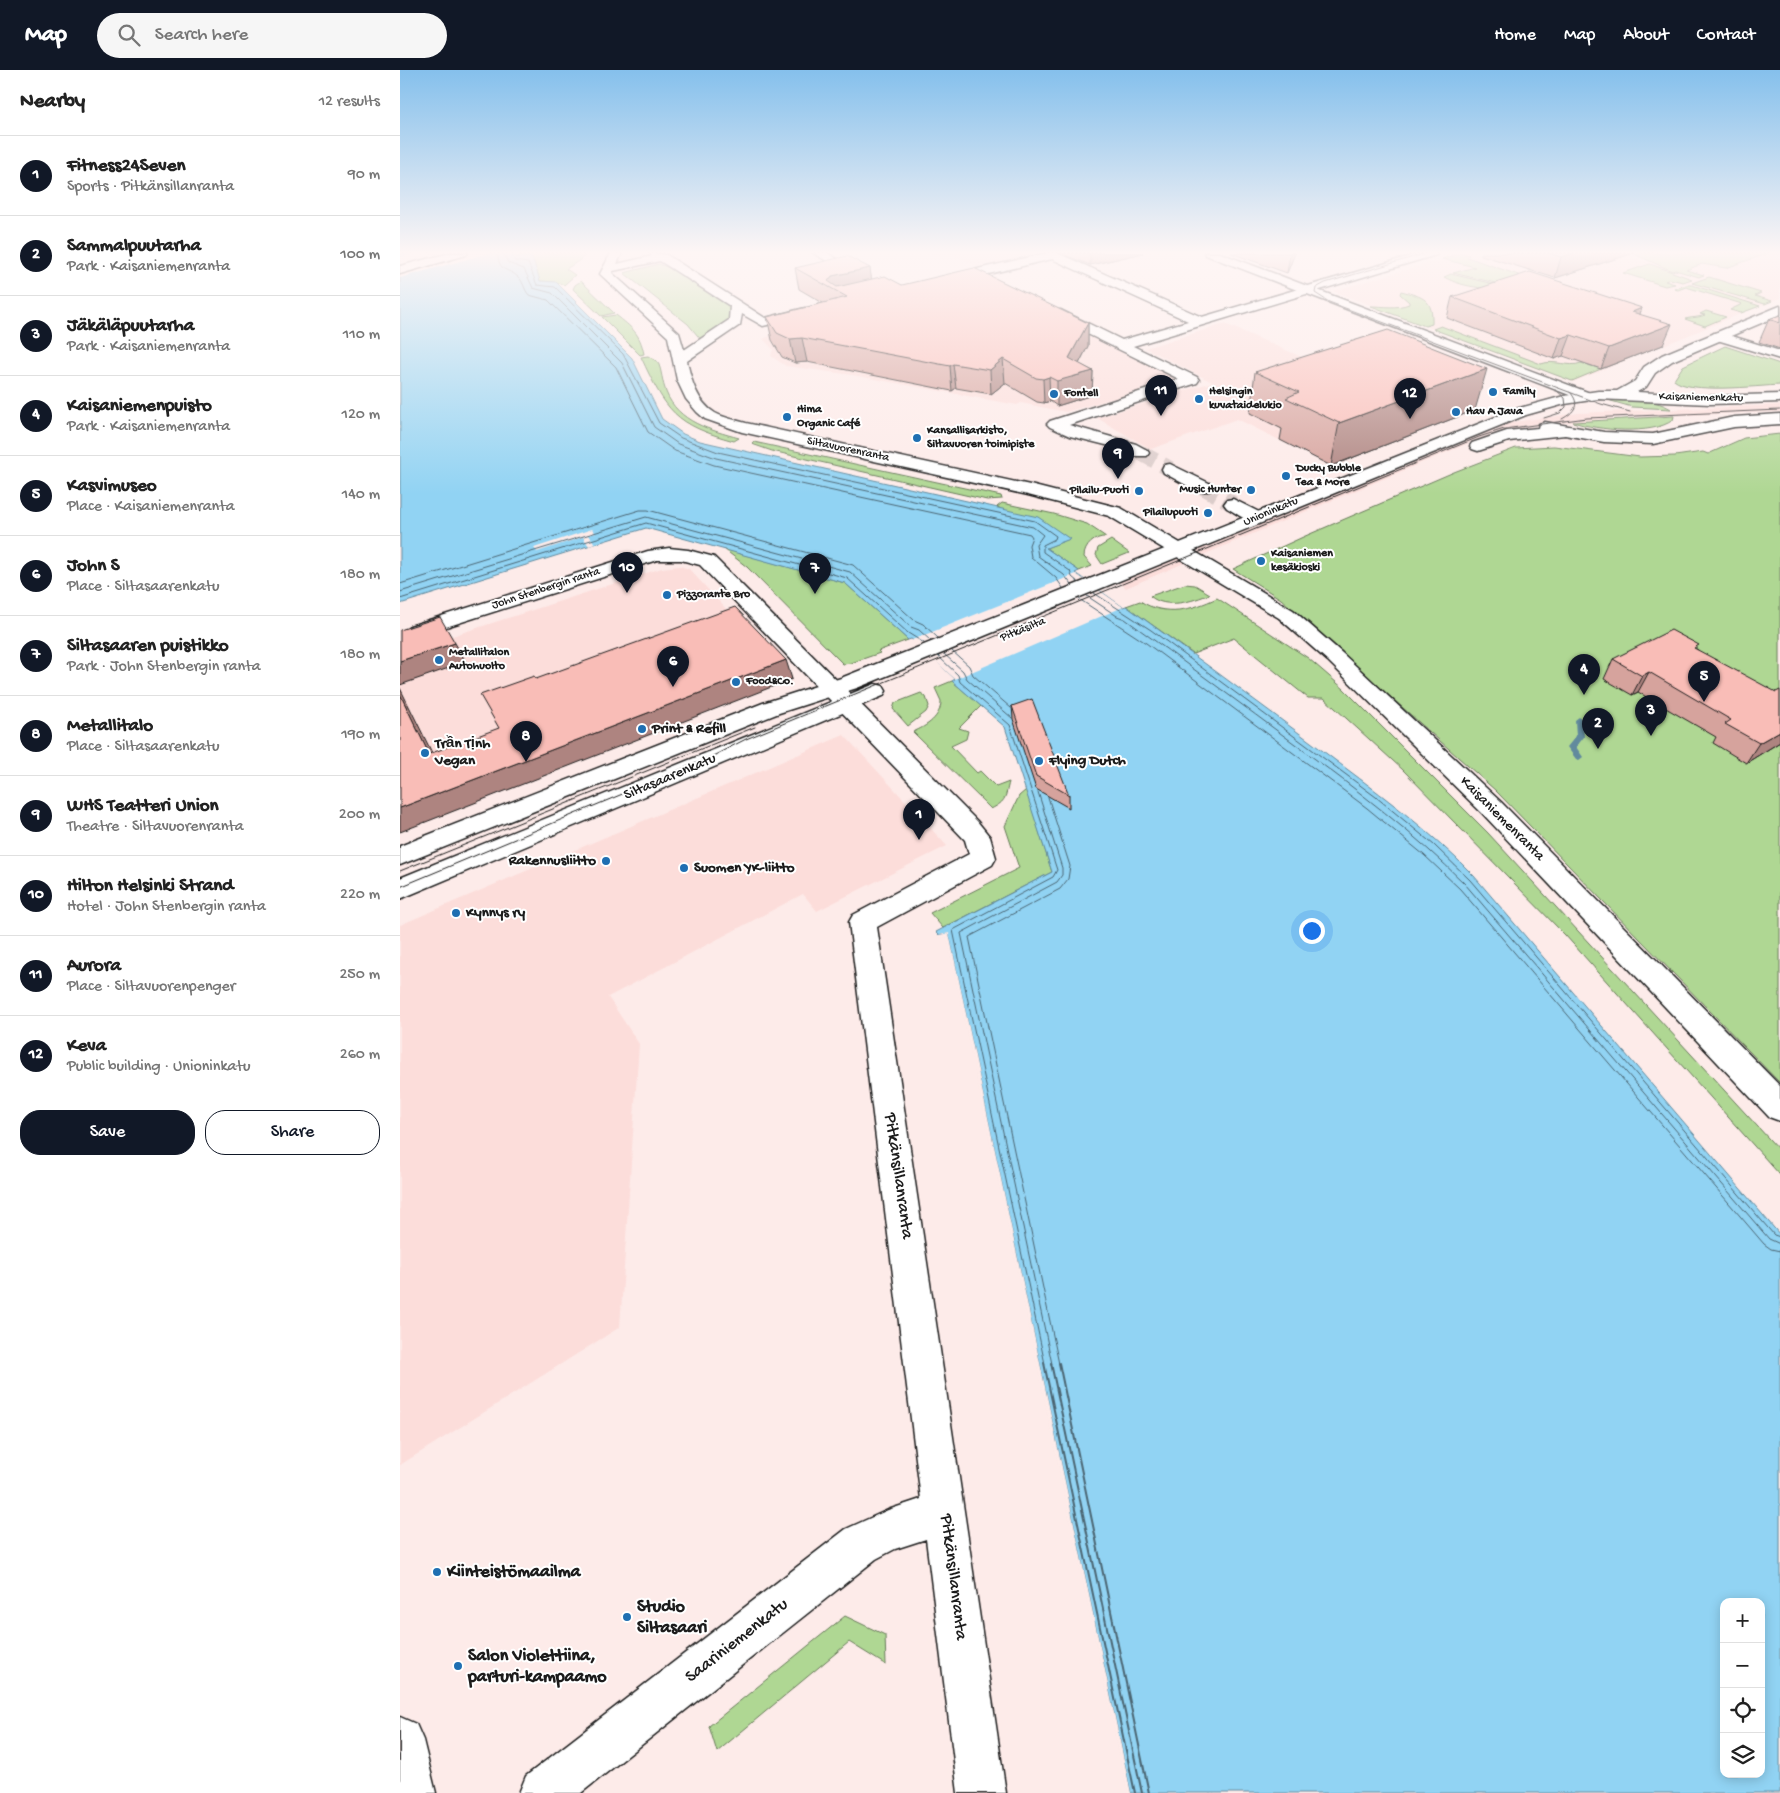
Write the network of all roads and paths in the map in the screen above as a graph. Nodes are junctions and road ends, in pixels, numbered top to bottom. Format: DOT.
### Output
graph roads {
  1 [pos="672,333"];
  2 [pos="718,333"];
  3 [pos="1097,333"];
  4 [pos="1159,333"];
  5 [pos="1421,333"];
  6 [pos="1725,333"];
  7 [pos="1719,336"];
  8 [pos="1120,345"];
  9 [pos="1780,355"];
  10 [pos="680,359"];
  11 [pos="1641,384"];
  12 [pos="1621,395"];
  13 [pos="1585,396"];
  14 [pos="1665,397"];
  15 [pos="1780,398"];
  16 [pos="1564,400"];
  17 [pos="1780,419"];
  18 [pos="1562,431"];
  19 [pos="1680,434"];
  20 [pos="1141,453"];
  21 [pos="1170,469"];
  22 [pos="1420,471"];
  23 [pos="1203,487"];
  24 [pos="1233,504"];
  25 [pos="1257,518"];
  26 [pos="1178,550"];
  27 [pos="1216,554"];
  28 [pos="1198,561"];
  29 [pos="1100,591"];
  30 [pos="417,630"];
  31 [pos="933,658"];
  32 [pos="840,696"];
  33 [pos="400,856"];
  34 [pos="400,889"];
  35 [pos="1780,1107"];
  36 [pos="944,1512"];
  37 [pos="400,1740"];
  38 [pos="412,1793"];
  39 [pos="542,1793"];
  40 [pos="982,1793"];
  1 -- 10 [label="street, Siltavuorenranta"];
  2 -- 10 [label="street"];
  3 -- 8 [label="street"];
  4 -- 8 [label="street"];
  5 -- 13 [label="street"];
  6 -- 7 [label="street, Unioninkatu"];
  7 -- 9 [label="street"];
  7 -- 11 [label="street, Unioninkatu"];
  8 -- 20 [label="street"];
  10 -- 26 [label="street, Siltavuorenranta"];
  11 -- 12 [label="street, Unioninkatu"];
  11 -- 14 [label="street"];
  12 -- 13 [label="street, Unioninkatu"];
  12 -- 14 [label="street, Kaisaniemenkatu"];
  13 -- 16 [label="street, Unioninkatu"];
  14 -- 15 [label="street, Kaisaniemenkatu"];
  14 -- 19 [label="street"];
  16 -- 18 [label="street, Unioninkatu"];
  16 -- 25 [label="street, Unioninkatu"];
  17 -- 19 [label="street, Kaisaniemenkatu"];
  18 -- 19 [label="street, Unioninkatu"];
  18 -- 22 [label="street, Unioninkatu"];
  21 -- 23 [label="street"];
  24 -- 25 [label="street"];
  25 -- 26 [label="street, Unioninkatu"];
  26 -- 28 [label="street, Siltavuorenranta"];
  26 -- 29 [label="street, Unioninkatu"];
  27 -- 28 [label="street"];
  28 -- 29 [label="street"];
  28 -- 35 [label="street, Kaisaniemenranta"];
  29 -- 31 [label="street, Pitkäsilta"];
  30 -- 32 [label="street, John Stenbergin ranta"];
  31 -- 32 [label="street, Siltasaarenkatu"];
  32 -- 33 [label="street, Siltasaarenkatu"];
  32 -- 34 [label="street, Siltasaarenkatu"];
  32 -- 36 [label="street, Pitkänsillanranta"];
  36 -- 39 [label="street, Saariniemenkatu"];
  36 -- 40 [label="street, Pitkänsillanranta"];
  37 -- 38 [label="street"];
}
